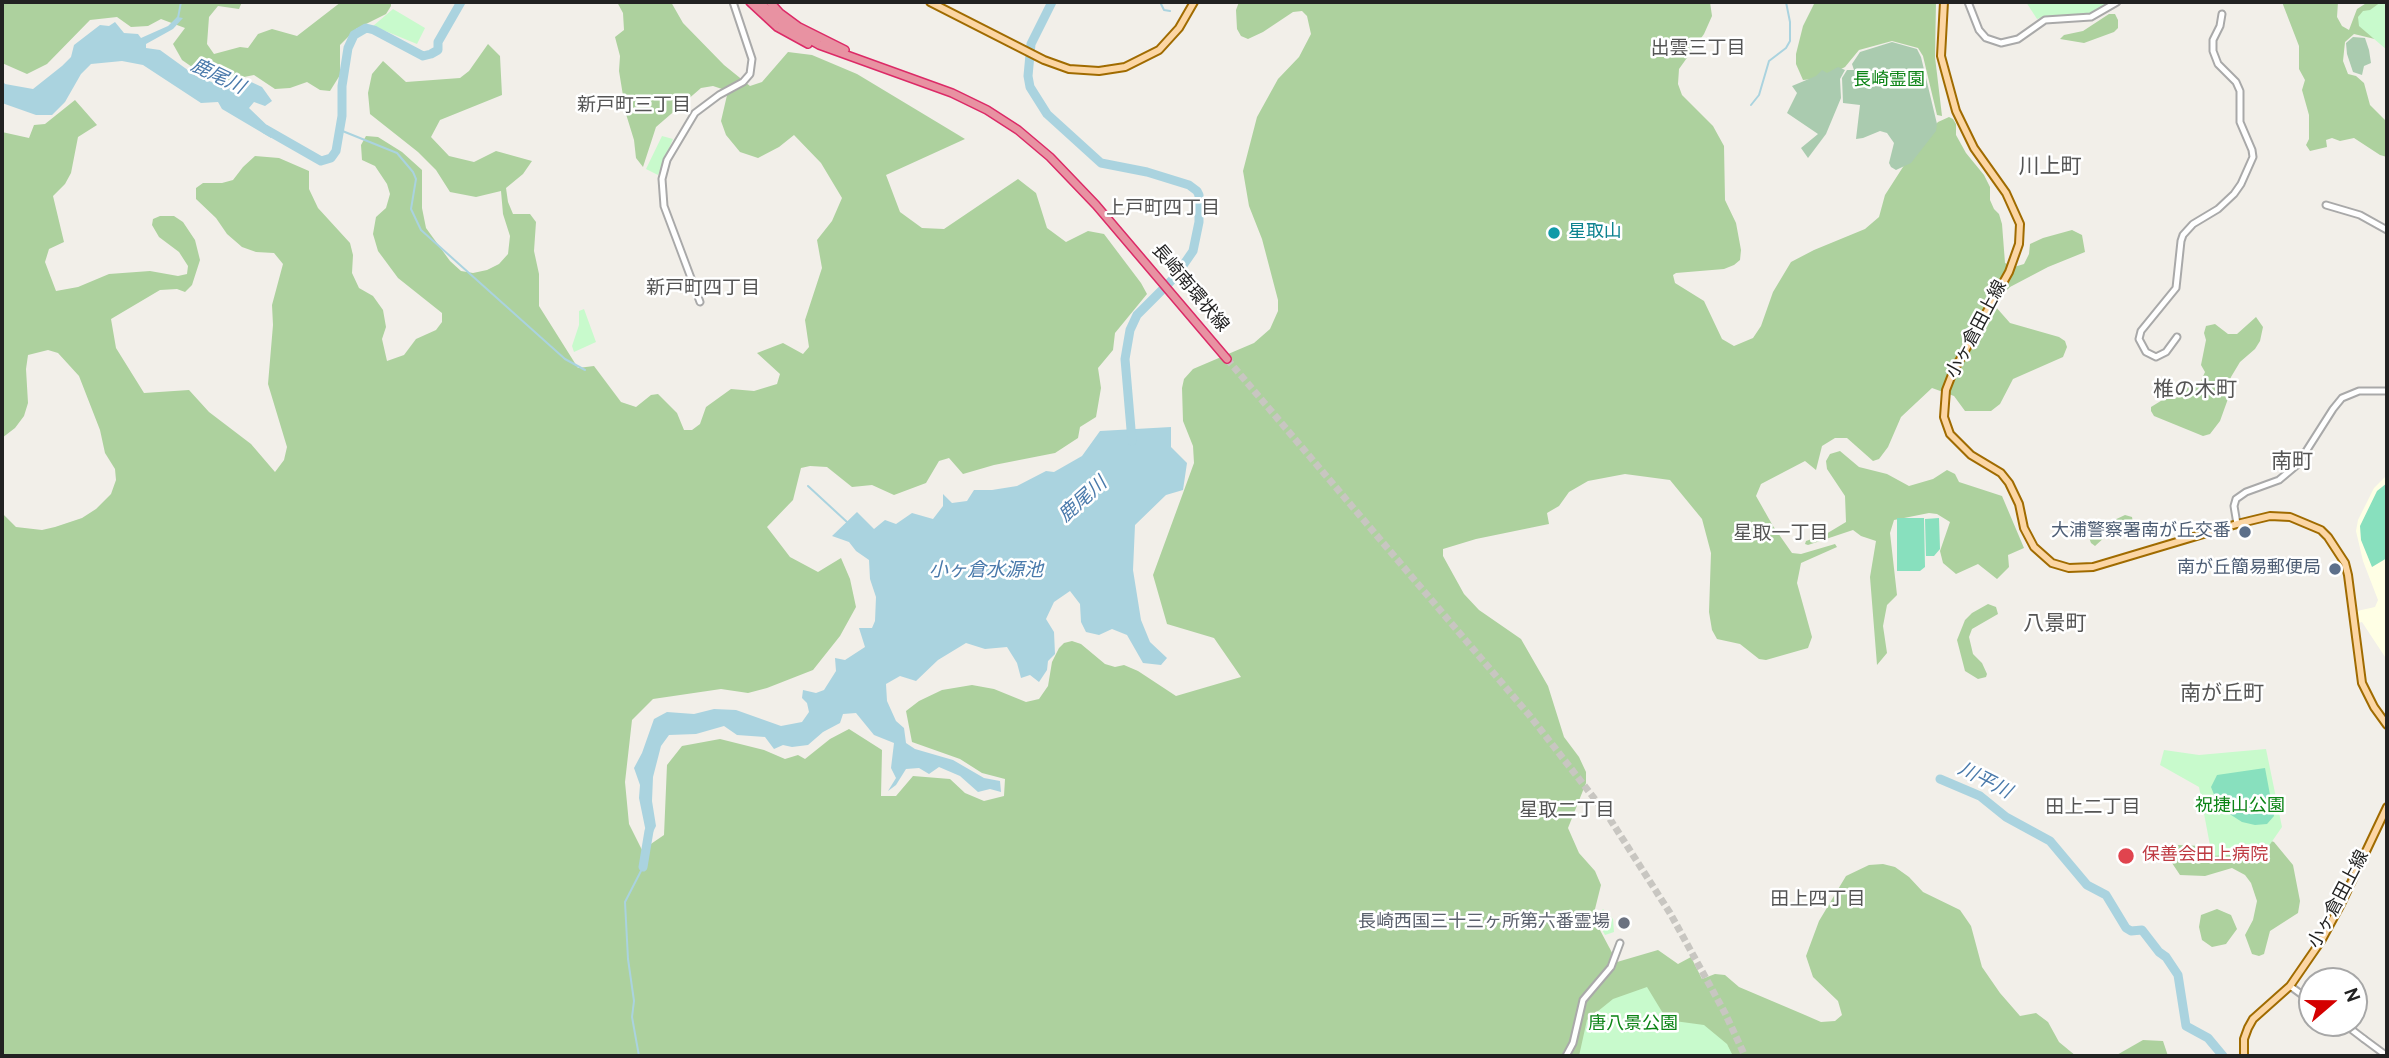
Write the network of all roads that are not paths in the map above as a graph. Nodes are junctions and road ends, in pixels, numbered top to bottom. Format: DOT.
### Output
graph roads {
  1 [pos="733,2"];
  2 [pos="750,2"];
  3 [pos="759,2"];
  4 [pos="770,2"];
  5 [pos="930,2"];
  6 [pos="1194,2"];
  7 [pos="1944,2"];
  8 [pos="1968,2"];
  9 [pos="2117,2"];
  10 [pos="2222,14"];
  11 [pos="862,62"];
  12 [pos="892,72"];
  13 [pos="2326,205"];
  14 [pos="2387,230"];
  15 [pos="699,302"];
  16 [pos="2177,337"];
  17 [pos="1227,359"];
  18 [pos="2387,391"];
  19 [pos="2237,524"];
  20 [pos="2387,725"];
  21 [pos="2387,807"];
  22 [pos="1620,943"];
  23 [pos="2290,986"];
  24 [pos="2298,992"];
  25 [pos="2361,1037"];
  26 [pos="1566,1056"];
  27 [pos="2244,1056"];
  28 [pos="2386,1056"];
  1 -- 15 [label="street"];
  2 -- 11 [label="highway"];
  3 -- 11 [label="highway"];
  4 -- 12 [label="highway"];
  5 -- 6 [label="main road"];
  7 -- 19 [label="main road, 小ヶ倉田上線"];
  8 -- 9 [label="street"];
  10 -- 16 [label="street"];
  11 -- 12 [label="highway"];
  12 -- 17 [label="highway, 長崎南環状線"];
  13 -- 14 [label="street"];
  18 -- 19 [label="street"];
  19 -- 20 [label="main road, 小ヶ倉田上線"];
  21 -- 23 [label="main road, 小ヶ倉田上線"];
  22 -- 26 [label="street"];
  23 -- 24 [label="street"];
  23 -- 27 [label="main road, 小ヶ倉田上線"];
  25 -- 28 [label="street, bridge"];
}
